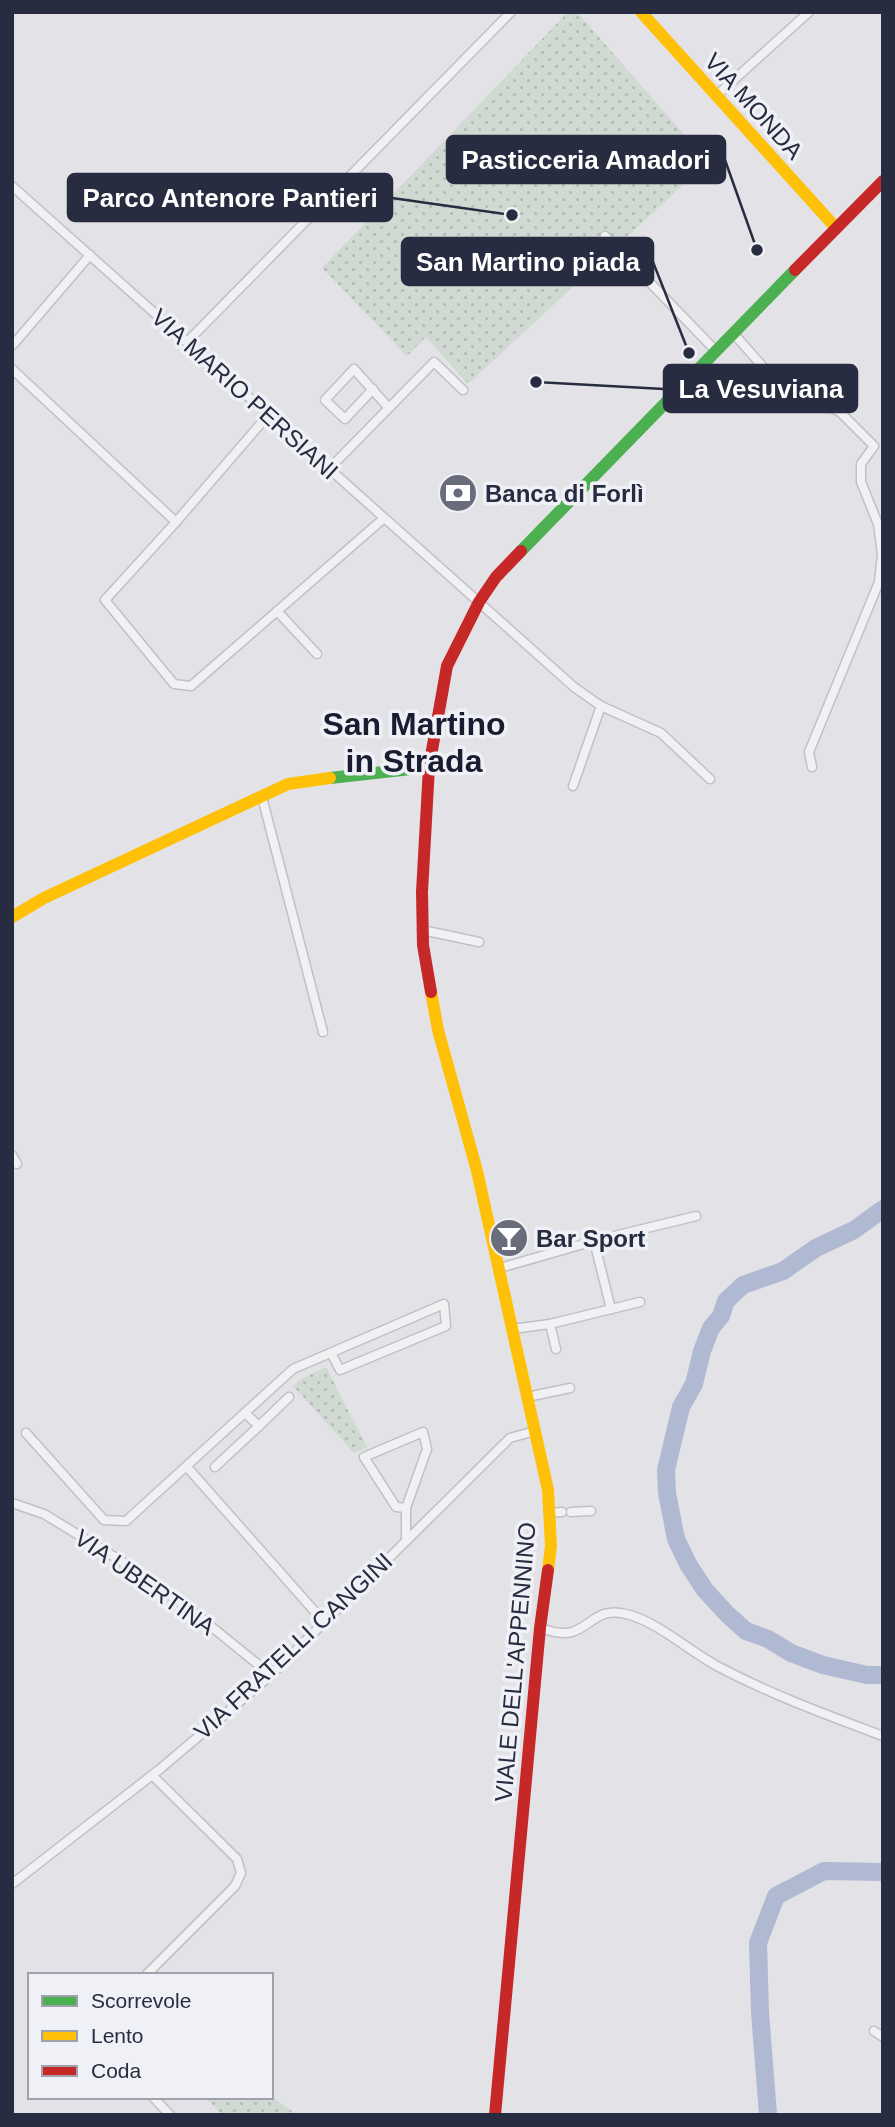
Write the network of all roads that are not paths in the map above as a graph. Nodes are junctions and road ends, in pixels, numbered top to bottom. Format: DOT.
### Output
graph roads {
  1 [pos="511,12"];
  2 [pos="641,12"];
  3 [pos="809,12"];
  4 [pos="716,96"];
  5 [pos="883,181"];
  6 [pos="12,186"];
  7 [pos="836,228"];
  8 [pos="605,236"];
  9 [pos="90,255"];
  10 [pos="734,334"];
  11 [pos="187,342"];
  12 [pos="12,346"];
  13 [pos="716,351"];
  14 [pos="12,369"];
  15 [pos="373,389"];
  16 [pos="463,390"];
  17 [pos="388,407"];
  18 [pos="269,414"];
  19 [pos="883,441"];
  20 [pos="874,446"];
  21 [pos="329,469"];
  22 [pos="383,519"];
  23 [pos="177,523"];
  24 [pos="480,603"];
  25 [pos="277,611"];
  26 [pos="317,654"];
  27 [pos="601,706"];
  28 [pos="429,767"];
  29 [pos="812,767"];
  30 [pos="710,779"];
  31 [pos="573,786"];
  32 [pos="262,797"];
  33 [pos="12,917"];
  34 [pos="422,930"];
  35 [pos="479,942"];
  36 [pos="323,1032"];
  37 [pos="12,1155"];
  38 [pos="18,1164"];
  39 [pos="696,1216"];
  40 [pos="594,1241"];
  41 [pos="500,1268"];
  42 [pos="639,1302"];
  43 [pos="611,1309"];
  44 [pos="550,1324"];
  45 [pos="512,1329"];
  46 [pos="555,1349"];
  47 [pos="331,1353"];
  48 [pos="570,1388"];
  49 [pos="289,1397"];
  50 [pos="527,1397"];
  51 [pos="245,1413"];
  52 [pos="259,1426"];
  53 [pos="535,1431"];
  54 [pos="26,1433"];
  55 [pos="215,1467"];
  56 [pos="187,1468"];
  57 [pos="12,1503"];
  58 [pos="406,1507"];
  59 [pos="592,1511"];
  60 [pos="561,1512"];
  61 [pos="406,1541"];
  62 [pos="324,1622"];
  63 [pos="540,1628"];
  64 [pos="271,1675"];
  65 [pos="883,1736"];
  66 [pos="152,1775"];
  67 [pos="12,1884"];
  68 [pos="148,1973"];
  69 [pos="874,2031"];
  70 [pos="883,2037"];
  71 [pos="155,2099"];
  72 [pos="170,2115"];
  73 [pos="495,2115"];
  1 -- 11 [label="street"];
  2 -- 4 [label="main road, VIA MONDA"];
  3 -- 4 [label="street"];
  4 -- 7 [label="main road, VIA MONDA"];
  5 -- 7 [label="main road, VIALE DELL'APPENNINO"];
  6 -- 9 [label="street, VIA MARIO PERSIANI"];
  7 -- 10 [label="main road, VIALE DELL'APPENNINO"];
  8 -- 13 [label="street"];
  9 -- 11 [label="street, VIA MARIO PERSIANI"];
  9 -- 12 [label="street"];
  10 -- 13 [label="main road, VIALE DELL'APPENNINO"];
  10 -- 20 [label="street"];
  11 -- 18 [label="street, VIA MARIO PERSIANI"];
  13 -- 24 [label="main road, VIALE DELL'APPENNINO"];
  14 -- 23 [label="street"];
  15 -- 15 [label="street"];
  15 -- 17 [label="street"];
  16 -- 17 [label="street"];
  17 -- 21 [label="street"];
  18 -- 21 [label="street, VIA MARIO PERSIANI"];
  18 -- 23 [label="street"];
  19 -- 20 [label="street"];
  20 -- 29 [label="street"];
  21 -- 22 [label="street, VIA MARIO PERSIANI"];
  22 -- 24 [label="street, VIA MARIO PERSIANI"];
  22 -- 25 [label="street"];
  23 -- 25 [label="street"];
  24 -- 27 [label="street, VIA MARIO PERSIANI"];
  24 -- 28 [label="main road, VIALE DELL'APPENNINO"];
  25 -- 26 [label="street"];
  27 -- 30 [label="street, VIA MARIO PERSIANI"];
  27 -- 31 [label="street"];
  28 -- 32 [label="main road"];
  28 -- 34 [label="main road, VIALE DELL'APPENNINO"];
  32 -- 33 [label="main road"];
  32 -- 36 [label="street"];
  34 -- 35 [label="street"];
  34 -- 41 [label="main road, VIALE DELL'APPENNINO"];
  37 -- 38 [label="street"];
  39 -- 40 [label="street"];
  40 -- 41 [label="street"];
  40 -- 43 [label="street"];
  41 -- 45 [label="main road, VIALE DELL'APPENNINO"];
  42 -- 43 [label="street"];
  43 -- 44 [label="street"];
  44 -- 45 [label="street"];
  44 -- 46 [label="street"];
  45 -- 50 [label="main road, VIALE DELL'APPENNINO"];
  47 -- 47 [label="street"];
  47 -- 51 [label="street"];
  48 -- 50 [label="street"];
  49 -- 52 [label="street"];
  50 -- 53 [label="main road, VIALE DELL'APPENNINO"];
  51 -- 52 [label="street"];
  51 -- 56 [label="street"];
  52 -- 55 [label="street"];
  53 -- 60 [label="main road, VIALE DELL'APPENNINO"];
  53 -- 61 [label="street, VIA FRATELLI CANGINI"];
  54 -- 56 [label="street"];
  56 -- 62 [label="street"];
  57 -- 64 [label="street, VIA UBERTINA"];
  58 -- 58 [label="street"];
  58 -- 61 [label="street"];
  59 -- 60 [label="street"];
  60 -- 63 [label="main road, VIALE DELL'APPENNINO"];
  61 -- 62 [label="street, VIA FRATELLI CANGINI"];
  62 -- 64 [label="street, VIA FRATELLI CANGINI"];
  63 -- 65 [label="street"];
  63 -- 73 [label="main road, VIALE DELL'APPENNINO"];
  64 -- 66 [label="street, VIA FRATELLI CANGINI"];
  66 -- 67 [label="street, VIA FRATELLI CANGINI"];
  66 -- 68 [label="street"];
  69 -- 70 [label="street"];
  71 -- 72 [label="street"];
}
